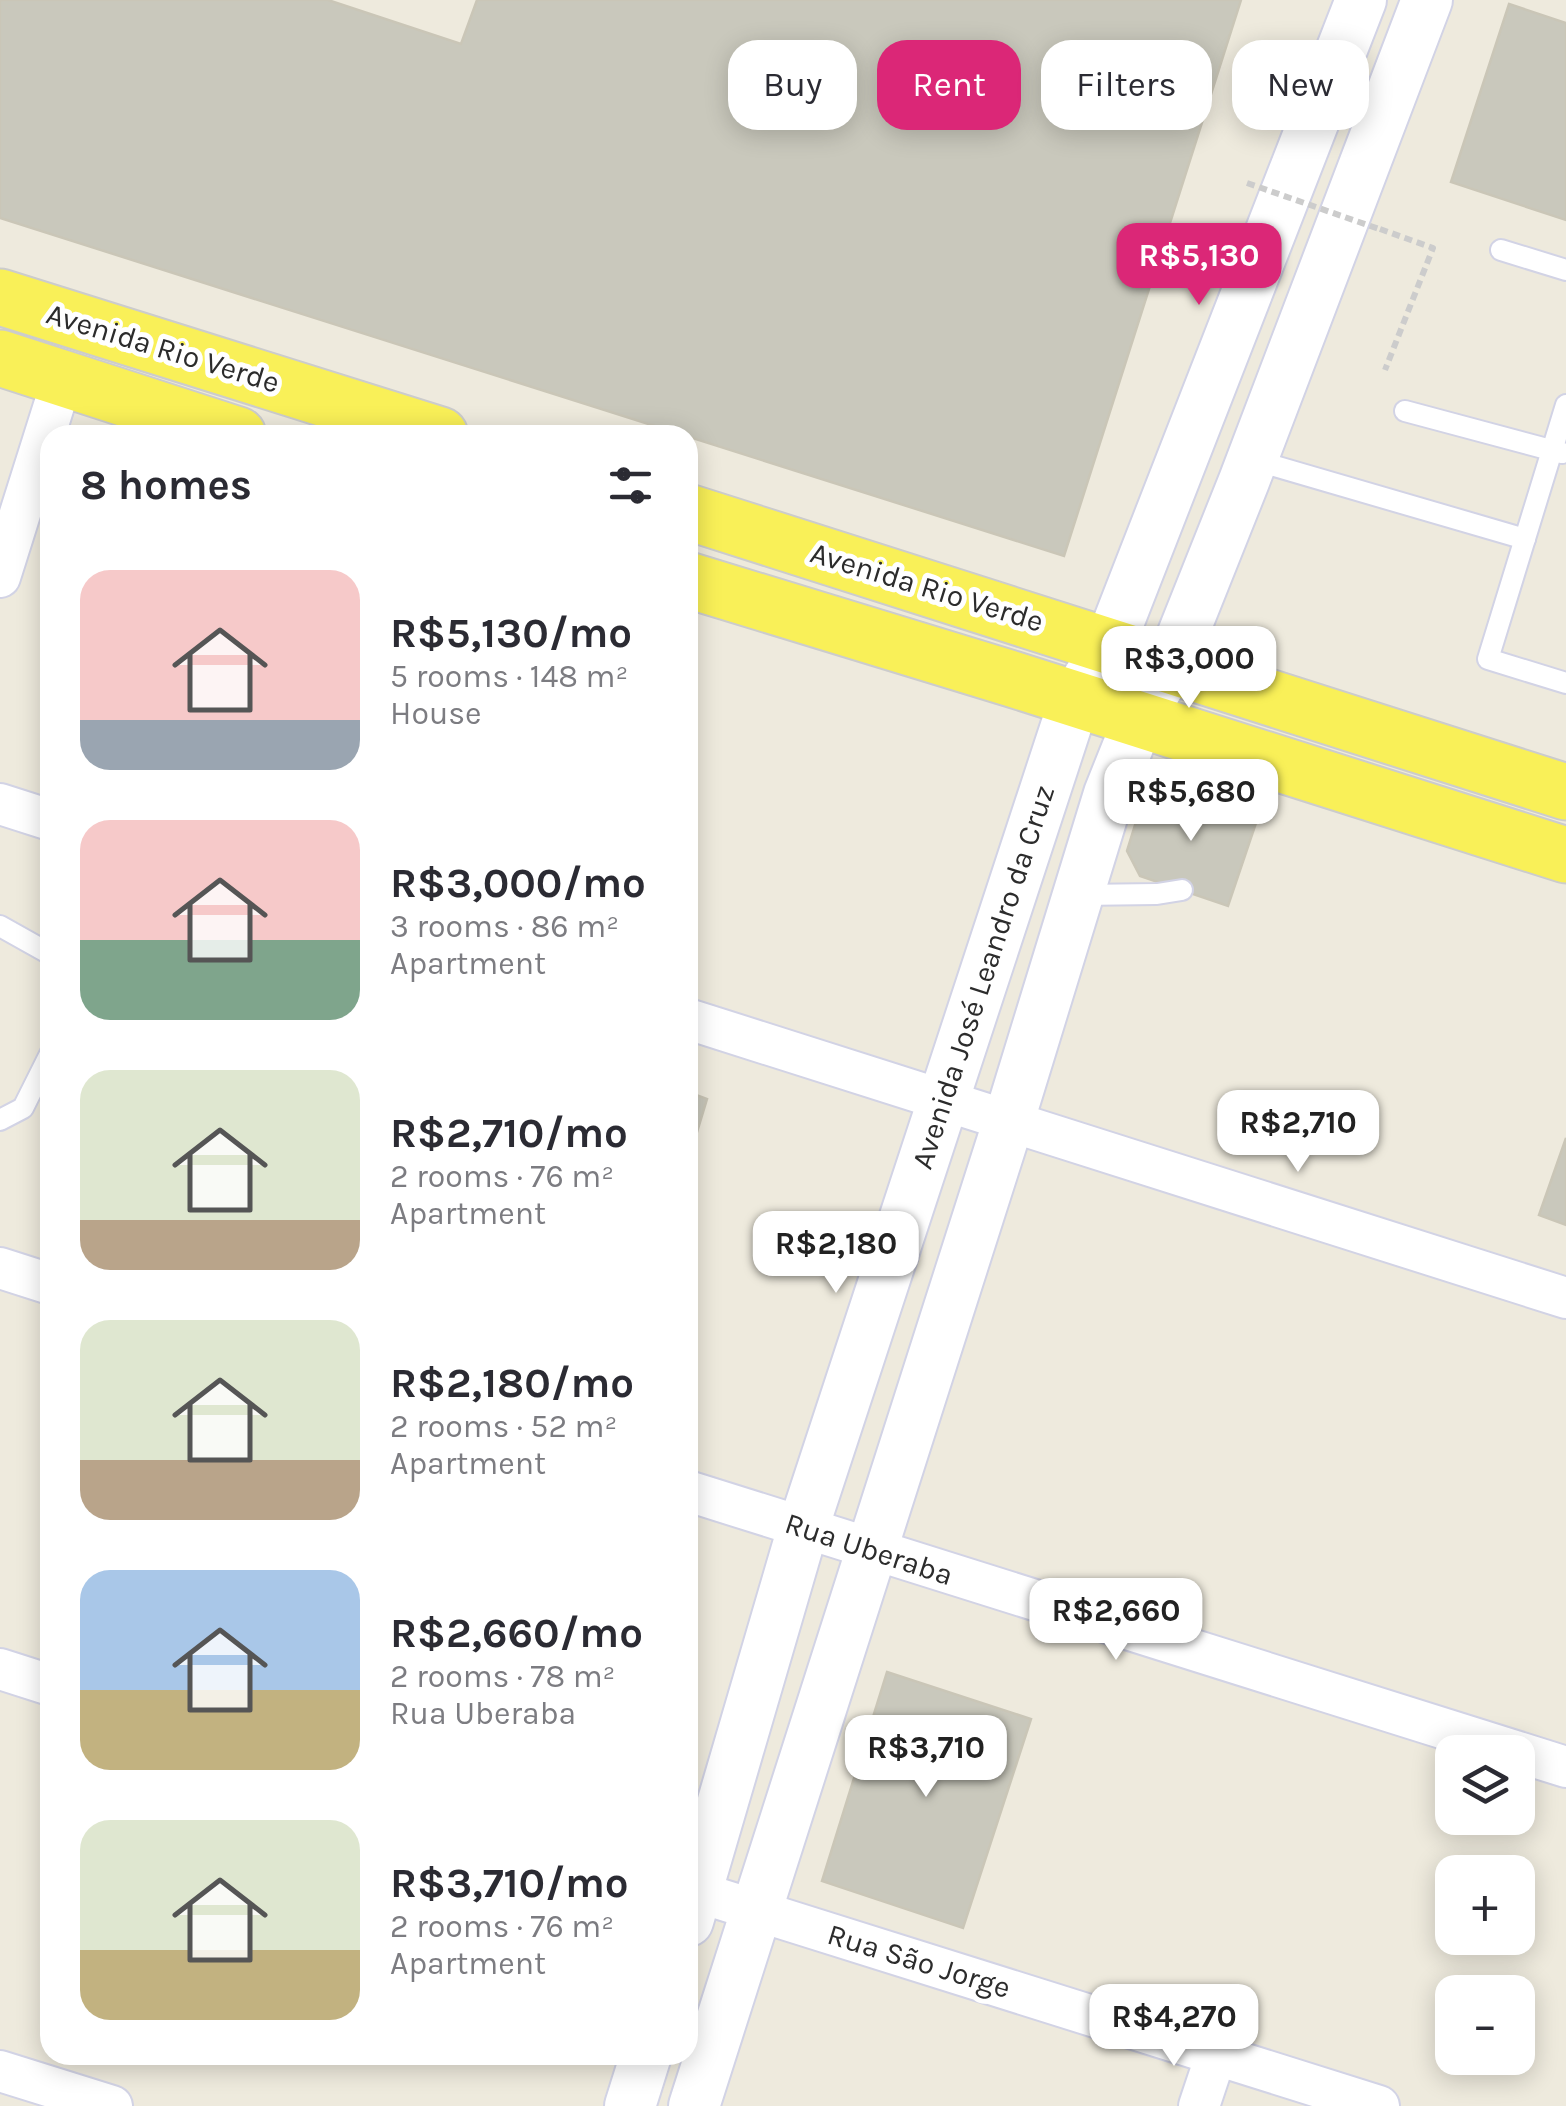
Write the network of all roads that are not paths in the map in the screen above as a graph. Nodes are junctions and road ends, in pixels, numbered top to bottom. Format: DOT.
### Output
graph roads {
  1 [pos="1361,0"];
  2 [pos="1427,0"];
  3 [pos="1501,250"];
  4 [pos="1566,270"];
  5 [pos="0,298"];
  6 [pos="1231,335"];
  7 [pos="0,358"];
  8 [pos="63,377"];
  9 [pos="1566,405"];
  10 [pos="1405,411"];
  11 [pos="48,425"];
  12 [pos="208,425"];
  13 [pos="408,425"];
  14 [pos="40,450"];
  15 [pos="1560,452"];
  16 [pos="1252,459"];
  17 [pos="698,515"];
  18 [pos="1526,539"];
  19 [pos="0,577"];
  20 [pos="698,583"];
  21 [pos="1110,644"];
  22 [pos="1171,664"];
  23 [pos="1566,682"];
  24 [pos="1075,700"];
  25 [pos="1138,720"];
  26 [pos="1272,762"];
  27 [pos="1566,792"];
  28 [pos="0,804"];
  29 [pos="1244,812"];
  30 [pos="40,817"];
  31 [pos="1566,855"];
  32 [pos="1182,890"];
  33 [pos="1078,895"];
  34 [pos="0,926"];
  35 [pos="40,948"];
  36 [pos="698,1022"];
  37 [pos="40,1073"];
  38 [pos="942,1098"];
  39 [pos="0,1120"];
  40 [pos="1009,1120"];
  41 [pos="0,1268"];
  42 [pos="40,1281"];
  43 [pos="1566,1298"];
  44 [pos="698,1494"];
  45 [pos="803,1528"];
  46 [pos="870,1550"];
  47 [pos="0,1670"];
  48 [pos="40,1682"];
  49 [pos="1566,1768"];
  50 [pos="698,1875"];
  51 [pos="698,1902"];
  52 [pos="756,1910"];
  53 [pos="1216,2054"];
  54 [pos="643,2065"];
  55 [pos="0,2071"];
  56 [pos="66,2084"];
  57 [pos="112,2106"];
  58 [pos="630,2106"];
  59 [pos="694,2106"];
  60 [pos="1199,2106"];
  61 [pos="1379,2106"];
  1 -- 6 [label="street, Avenida José Leandro da Cruz"];
  2 -- 16 [label="street"];
  3 -- 4 [label="lane"];
  5 -- 13 [label="main road, Avenida Rio Verde"];
  6 -- 16 [label="street"];
  6 -- 21 [label="street, Avenida José Leandro da Cruz"];
  7 -- 8 [label="main road, Avenida Rio Verde"];
  8 -- 11 [label="street"];
  8 -- 12 [label="main road, Avenida Rio Verde"];
  9 -- 15 [label="lane"];
  10 -- 15 [label="lane"];
  14 -- 19 [label="street"];
  15 -- 18 [label="lane"];
  16 -- 18 [label="lane"];
  16 -- 22 [label="street"];
  17 -- 21 [label="main road, Avenida Rio Verde"];
  18 -- 23 [label="lane"];
  20 -- 24 [label="main road"];
  21 -- 22 [label="main road, Avenida Rio Verde"];
  21 -- 24 [label="street, Avenida José Leandro da Cruz"];
  22 -- 25 [label="street"];
  22 -- 27 [label="main road, Avenida Rio Verde"];
  24 -- 25 [label="main road"];
  24 -- 38 [label="street, Avenida José Leandro da Cruz"];
  25 -- 26 [label="main road"];
  25 -- 33 [label="street"];
  26 -- 29 [label="lane"];
  26 -- 31 [label="main road"];
  28 -- 30 [label="street"];
  32 -- 33 [label="lane"];
  33 -- 40 [label="street"];
  34 -- 35 [label="lane"];
  36 -- 38 [label="street"];
  37 -- 39 [label="lane"];
  38 -- 40 [label="street"];
  38 -- 45 [label="street, Avenida José Leandro da Cruz"];
  40 -- 43 [label="street"];
  40 -- 46 [label="street"];
  41 -- 42 [label="street"];
  44 -- 45 [label="street, Rua Uberaba"];
  45 -- 46 [label="street, Rua Uberaba"];
  45 -- 50 [label="street, Avenida José Leandro da Cruz"];
  46 -- 49 [label="street, Rua Uberaba"];
  46 -- 52 [label="street"];
  47 -- 48 [label="street"];
  51 -- 52 [label="street, Rua São Jorge"];
  52 -- 53 [label="street, Rua São Jorge"];
  52 -- 59 [label="street"];
  53 -- 60 [label="street"];
  53 -- 61 [label="street, Rua São Jorge"];
  54 -- 58 [label="street"];
  55 -- 56 [label="street"];
  56 -- 57 [label="street"];
}
